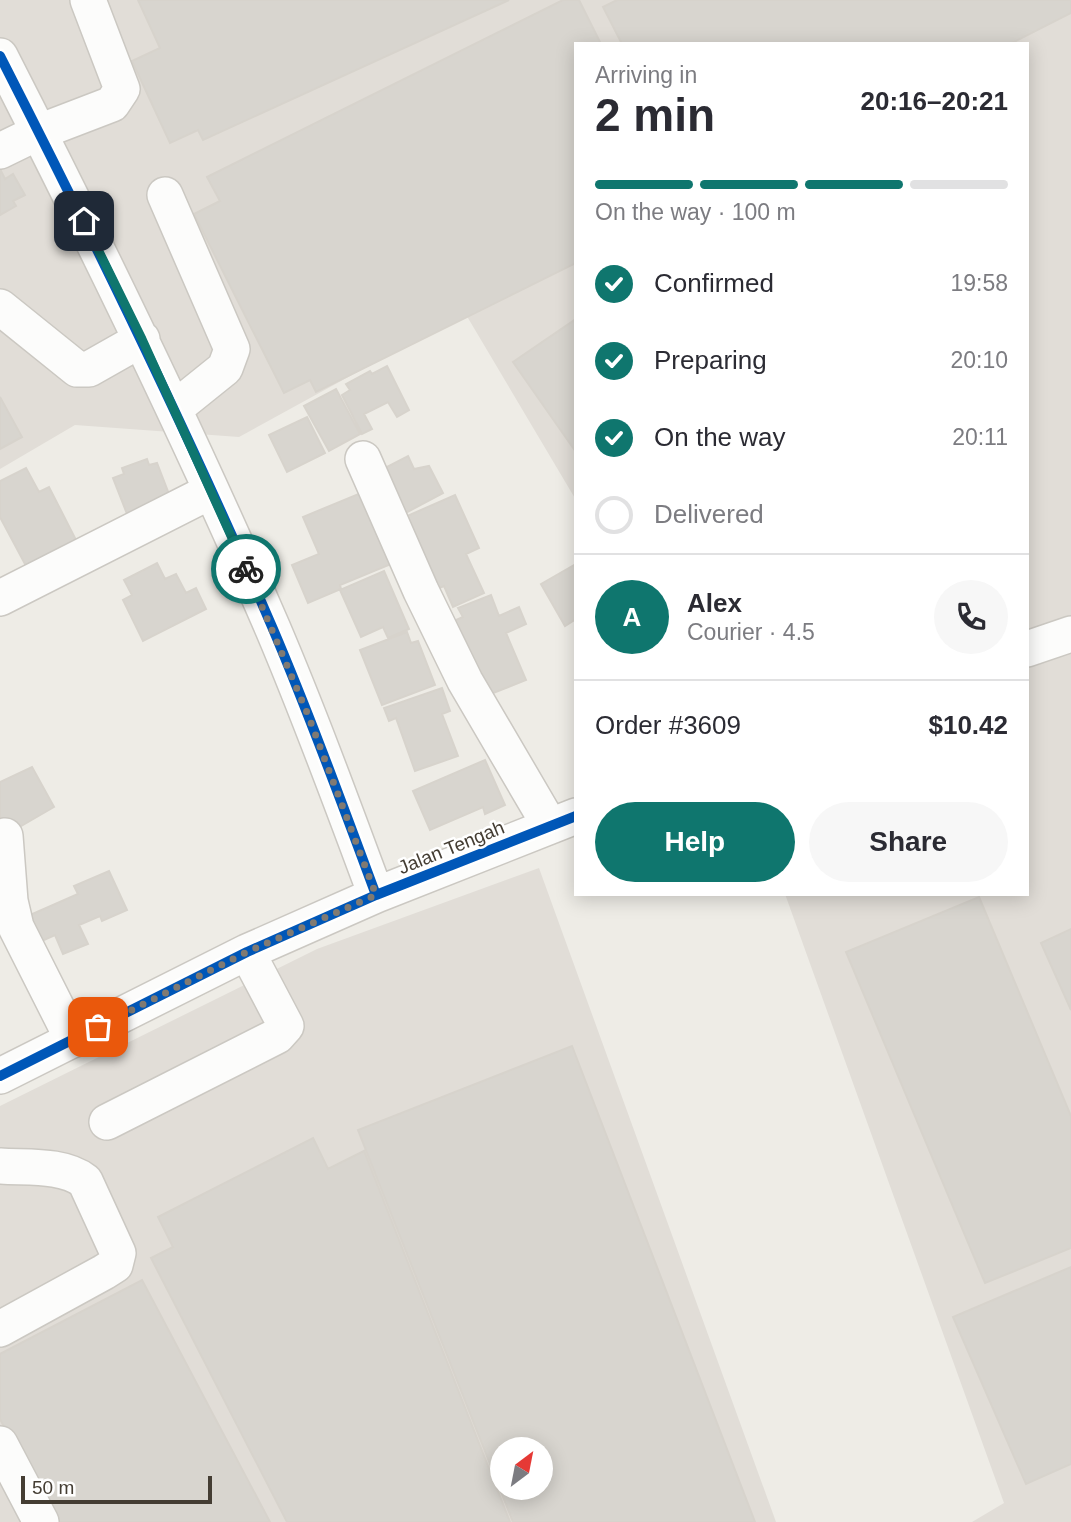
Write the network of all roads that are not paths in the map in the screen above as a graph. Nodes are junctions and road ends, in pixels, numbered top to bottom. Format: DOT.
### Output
graph roads {
  1 [pos="88,0"];
  2 [pos="0,55"];
  3 [pos="39,132"];
  4 [pos="0,152"];
  5 [pos="165,195"];
  6 [pos="0,307"];
  7 [pos="142,339"];
  8 [pos="174,409"];
  9 [pos="363,459"];
  10 [pos="211,491"];
  11 [pos="0,598"];
  12 [pos="1071,634"];
  13 [pos="1029,648"];
  14 [pos="563,821"];
  15 [pos="5,836"];
  16 [pos="376,895"];
  17 [pos="247,952"];
  18 [pos="73,1040"];
  19 [pos="0,1076"];
  20 [pos="107,1122"];
  21 [pos="0,1166"];
  22 [pos="0,1329"];
  23 [pos="0,1444"];
  24 [pos="41,1522"];
  1 -- 3 [label="street"];
  2 -- 3 [label="street"];
  3 -- 4 [label="street"];
  3 -- 7 [label="street"];
  5 -- 8 [label="street"];
  6 -- 7 [label="street"];
  7 -- 8 [label="street"];
  8 -- 10 [label="street"];
  9 -- 14 [label="street"];
  10 -- 11 [label="street"];
  10 -- 16 [label="street"];
  12 -- 13 [label="street"];
  14 -- 16 [label="street, Jalan Tengah"];
  15 -- 18 [label="street"];
  16 -- 17 [label="street, Jalan Tengah"];
  17 -- 18 [label="street, Jalan Tengah"];
  17 -- 20 [label="street"];
  18 -- 19 [label="street, Jalan Tengah"];
  21 -- 22 [label="street"];
  23 -- 24 [label="street"];
}
